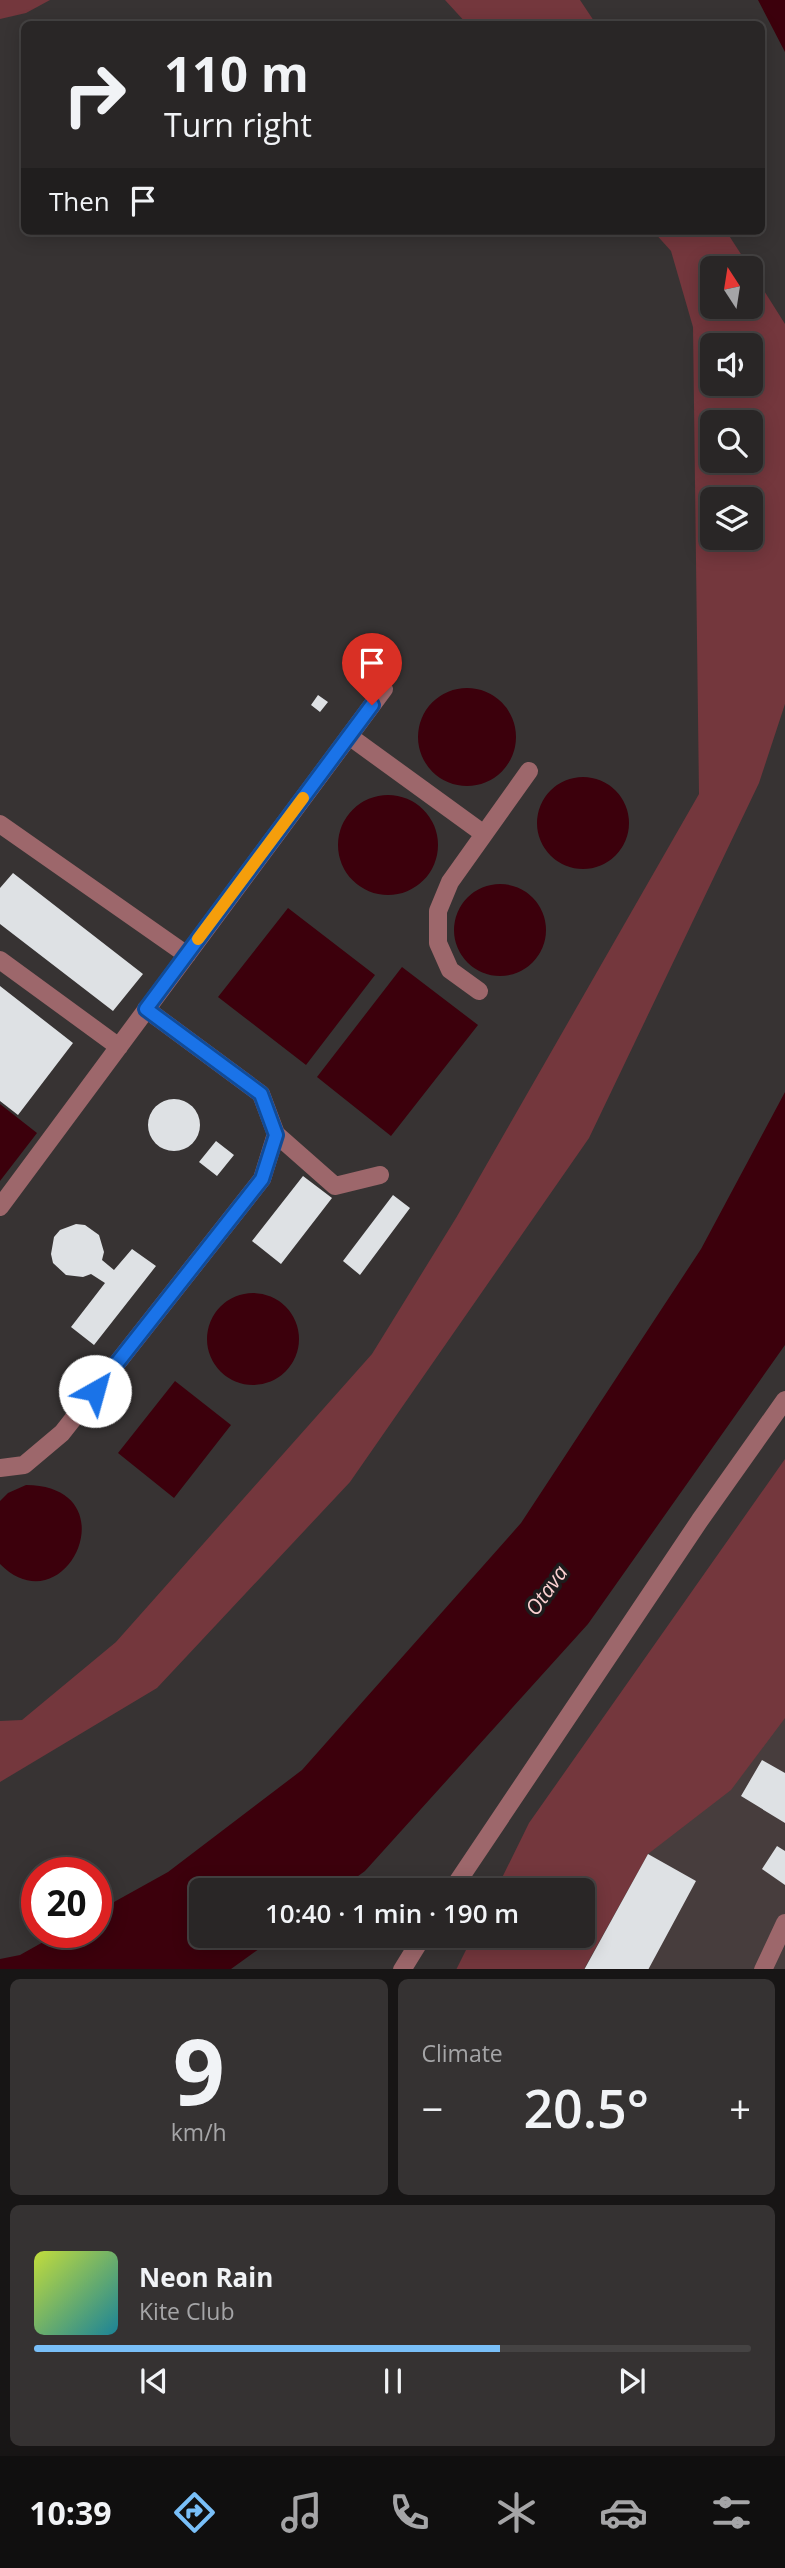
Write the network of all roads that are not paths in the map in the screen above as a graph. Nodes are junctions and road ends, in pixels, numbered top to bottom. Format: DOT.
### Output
graph roads {
  1 [pos="384,689"];
  2 [pos="349,736"];
  3 [pos="529,771"];
  4 [pos="0,824"];
  5 [pos="484,834"];
  6 [pos="187,955"];
  7 [pos="0,960"];
  8 [pos="479,991"];
  9 [pos="146,1009"];
  10 [pos="119,1047"];
  11 [pos="276,1135"];
  12 [pos="380,1175"];
  13 [pos="0,1207"];
  14 [pos="785,1400"];
  15 [pos="0,1468"];
  16 [pos="460,1878"];
  17 [pos="785,1923"];
  18 [pos="415,1948"];
  19 [pos="402,1969"];
  20 [pos="763,1969"];
  1 -- 2 [label="lane"];
  2 -- 5 [label="lane"];
  2 -- 6 [label="lane"];
  3 -- 5 [label="lane"];
  4 -- 6 [label="lane"];
  5 -- 8 [label="lane"];
  6 -- 9 [label="lane"];
  7 -- 10 [label="lane"];
  9 -- 10 [label="lane"];
  9 -- 11 [label="lane"];
  10 -- 13 [label="lane"];
  11 -- 12 [label="lane"];
  11 -- 15 [label="lane"];
  14 -- 16 [label="lane"];
  17 -- 20 [label="lane"];
  18 -- 19 [label="lane"];
}
